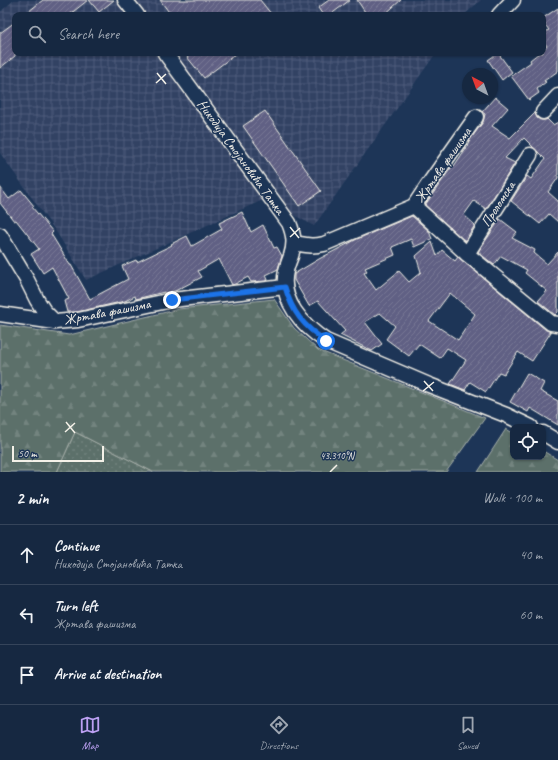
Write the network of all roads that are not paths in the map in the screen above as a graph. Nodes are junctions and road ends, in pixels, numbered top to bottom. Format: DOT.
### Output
graph roads {
  1 [pos="126,0"];
  2 [pos="513,0"];
  3 [pos="135,12"];
  4 [pos="502,12"];
  5 [pos="167,56"];
  6 [pos="558,96"];
  7 [pos="543,112"];
  8 [pos="476,117"];
  9 [pos="530,155"];
  10 [pos="414,206"];
  11 [pos="0,236"];
  12 [pos="294,243"];
  13 [pos="467,254"];
  14 [pos="285,287"];
  15 [pos="0,314"];
  16 [pos="55,322"];
  17 [pos="558,324"];
  18 [pos="525,424"];
  19 [pos="546,435"];
  20 [pos="558,442"];
  1 -- 3 [label="street"];
  2 -- 4 [label="street"];
  5 -- 12 [label="street, Никодија Стојановића Татка"];
  6 -- 7 [label="street"];
  8 -- 10 [label="street, Жртава фашизма"];
  9 -- 13 [label="street, Проломска"];
  10 -- 12 [label="street, Жртава фашизма"];
  10 -- 13 [label="street"];
  11 -- 16 [label="street"];
  12 -- 14 [label="street, Никодија Стојановића Татка"];
  13 -- 17 [label="street"];
  14 -- 16 [label="street, Жртава фашизма"];
  14 -- 18 [label="street, Никодија Стојановића Татка"];
  15 -- 16 [label="street, Жртава фашизма"];
  19 -- 20 [label="street"];
}
